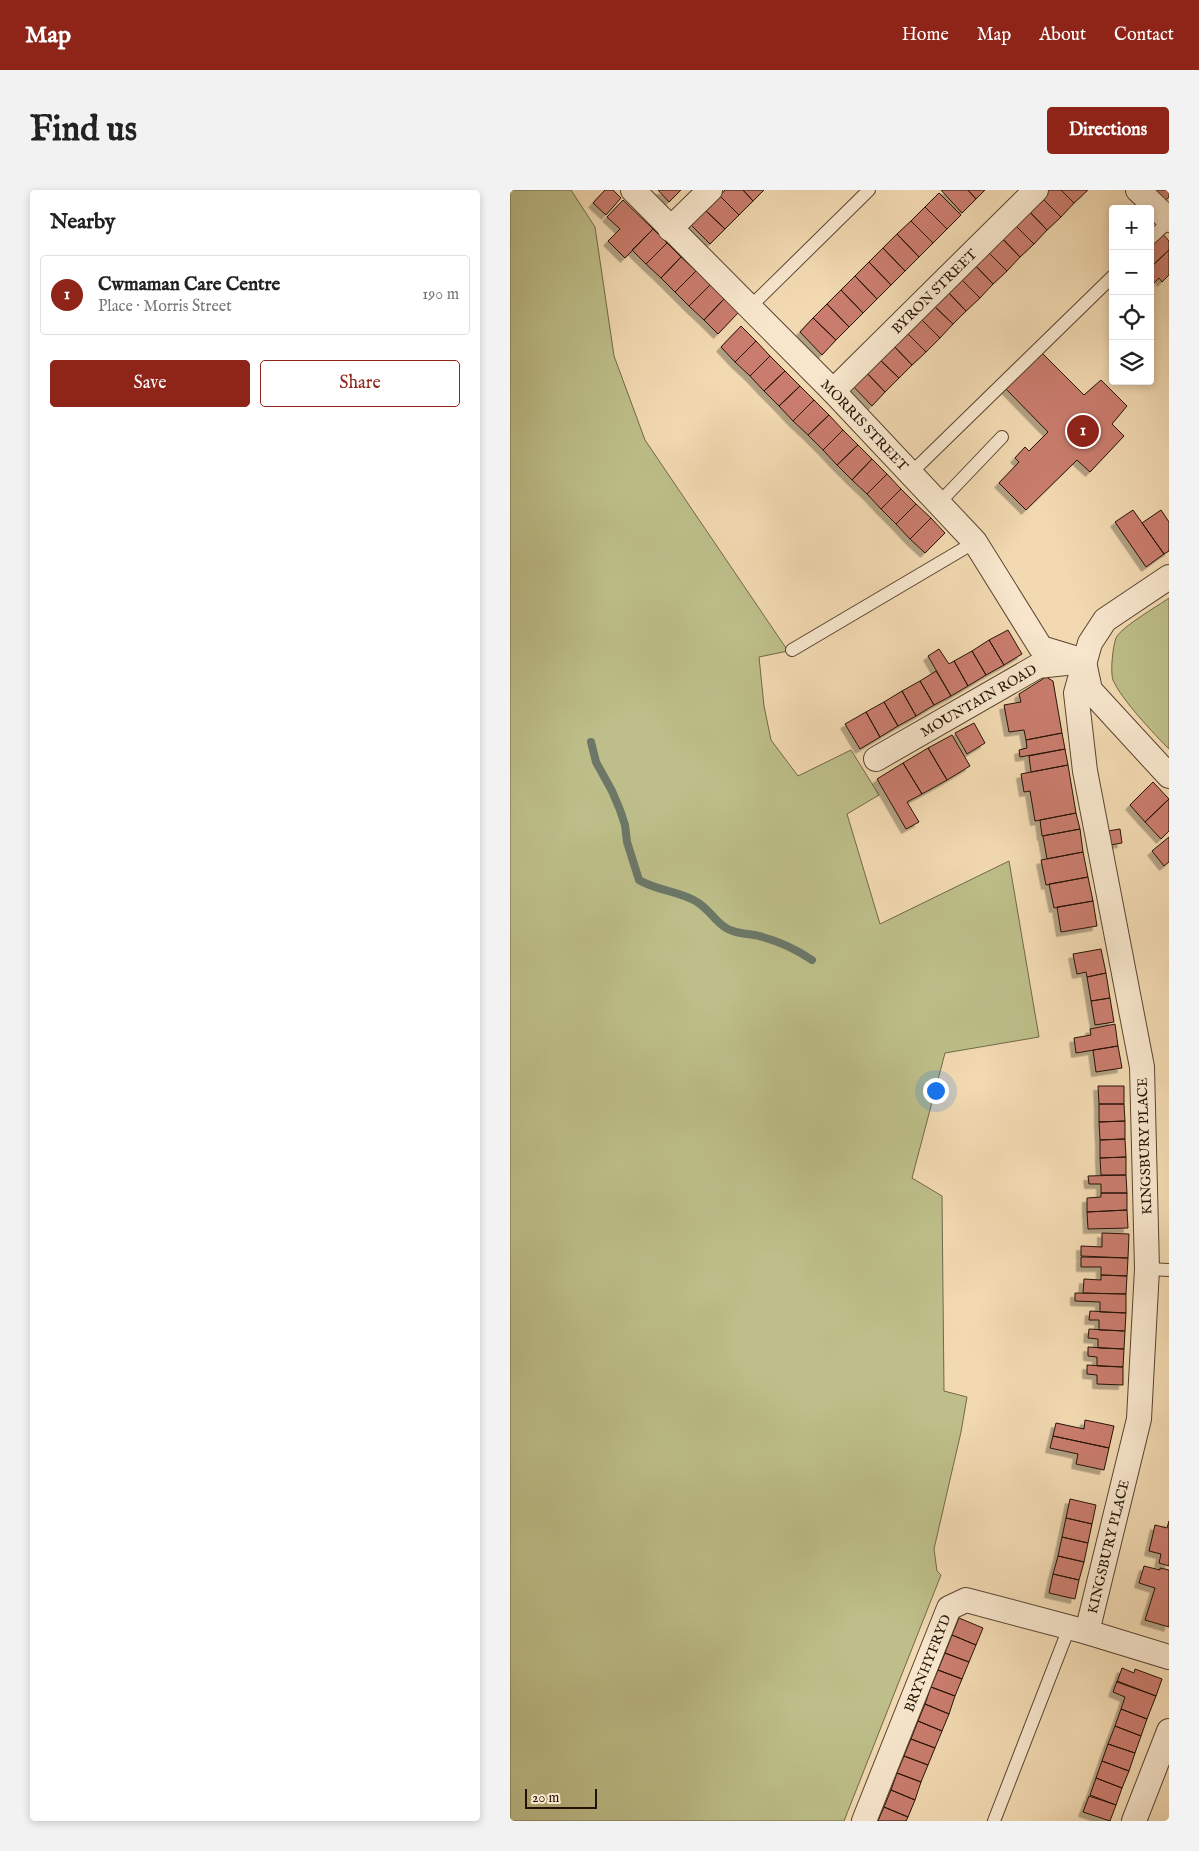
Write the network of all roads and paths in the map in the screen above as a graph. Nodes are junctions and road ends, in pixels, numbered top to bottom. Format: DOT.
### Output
graph roads {
  1 [pos="633,190"];
  2 [pos="710,190"];
  3 [pos="869,190"];
  4 [pos="1036,190"];
  5 [pos="1138,190"];
  6 [pos="1169,220"];
  7 [pos="670,229"];
  8 [pos="1154,235"];
  9 [pos="1109,280"];
  10 [pos="749,308"];
  11 [pos="833,391"];
  12 [pos="1002,437"];
  13 [pos="911,473"];
  14 [pos="939,503"];
  15 [pos="975,542"];
  16 [pos="1169,577"];
  17 [pos="792,650"];
  18 [pos="1084,661"];
  19 [pos="876,759"];
  20 [pos="1169,776"];
  21 [pos="1158,1269"];
  22 [pos="1078,1630"];
  23 [pos="1169,1657"];
  24 [pos="1169,1731"];
  25 [pos="1163,1768"];
  26 [pos="864,1821"];
  27 [pos="994,1821"];
  28 [pos="1134,1821"];
  1 -- 7 [label="street, MORRIS STREET"];
  2 -- 7 [label="street"];
  3 -- 10 [label="lane"];
  4 -- 11 [label="street, BYRON STREET"];
  5 -- 6 [label="street"];
  6 -- 8 [label="lane"];
  7 -- 10 [label="street, MORRIS STREET"];
  9 -- 13 [label="lane"];
  10 -- 11 [label="street, MORRIS STREET"];
  11 -- 13 [label="street, MORRIS STREET"];
  12 -- 14 [label="lane"];
  13 -- 14 [label="street, MORRIS STREET"];
  14 -- 15 [label="street, MORRIS STREET"];
  15 -- 17 [label="lane"];
  15 -- 18 [label="street, MORRIS STREET"];
  16 -- 18 [label="street"];
  18 -- 19 [label="street, MOUNTAIN ROAD"];
  18 -- 20 [label="street"];
  18 -- 21 [label="street, KINGSBURY PLACE"];
  21 -- 22 [label="street, KINGSBURY PLACE"];
  22 -- 23 [label="street, BRYNHYFRYD"];
  22 -- 26 [label="street, BRYNHYFRYD"];
  22 -- 27 [label="lane"];
  24 -- 25 [label="street"];
  25 -- 28 [label="street"];
}
